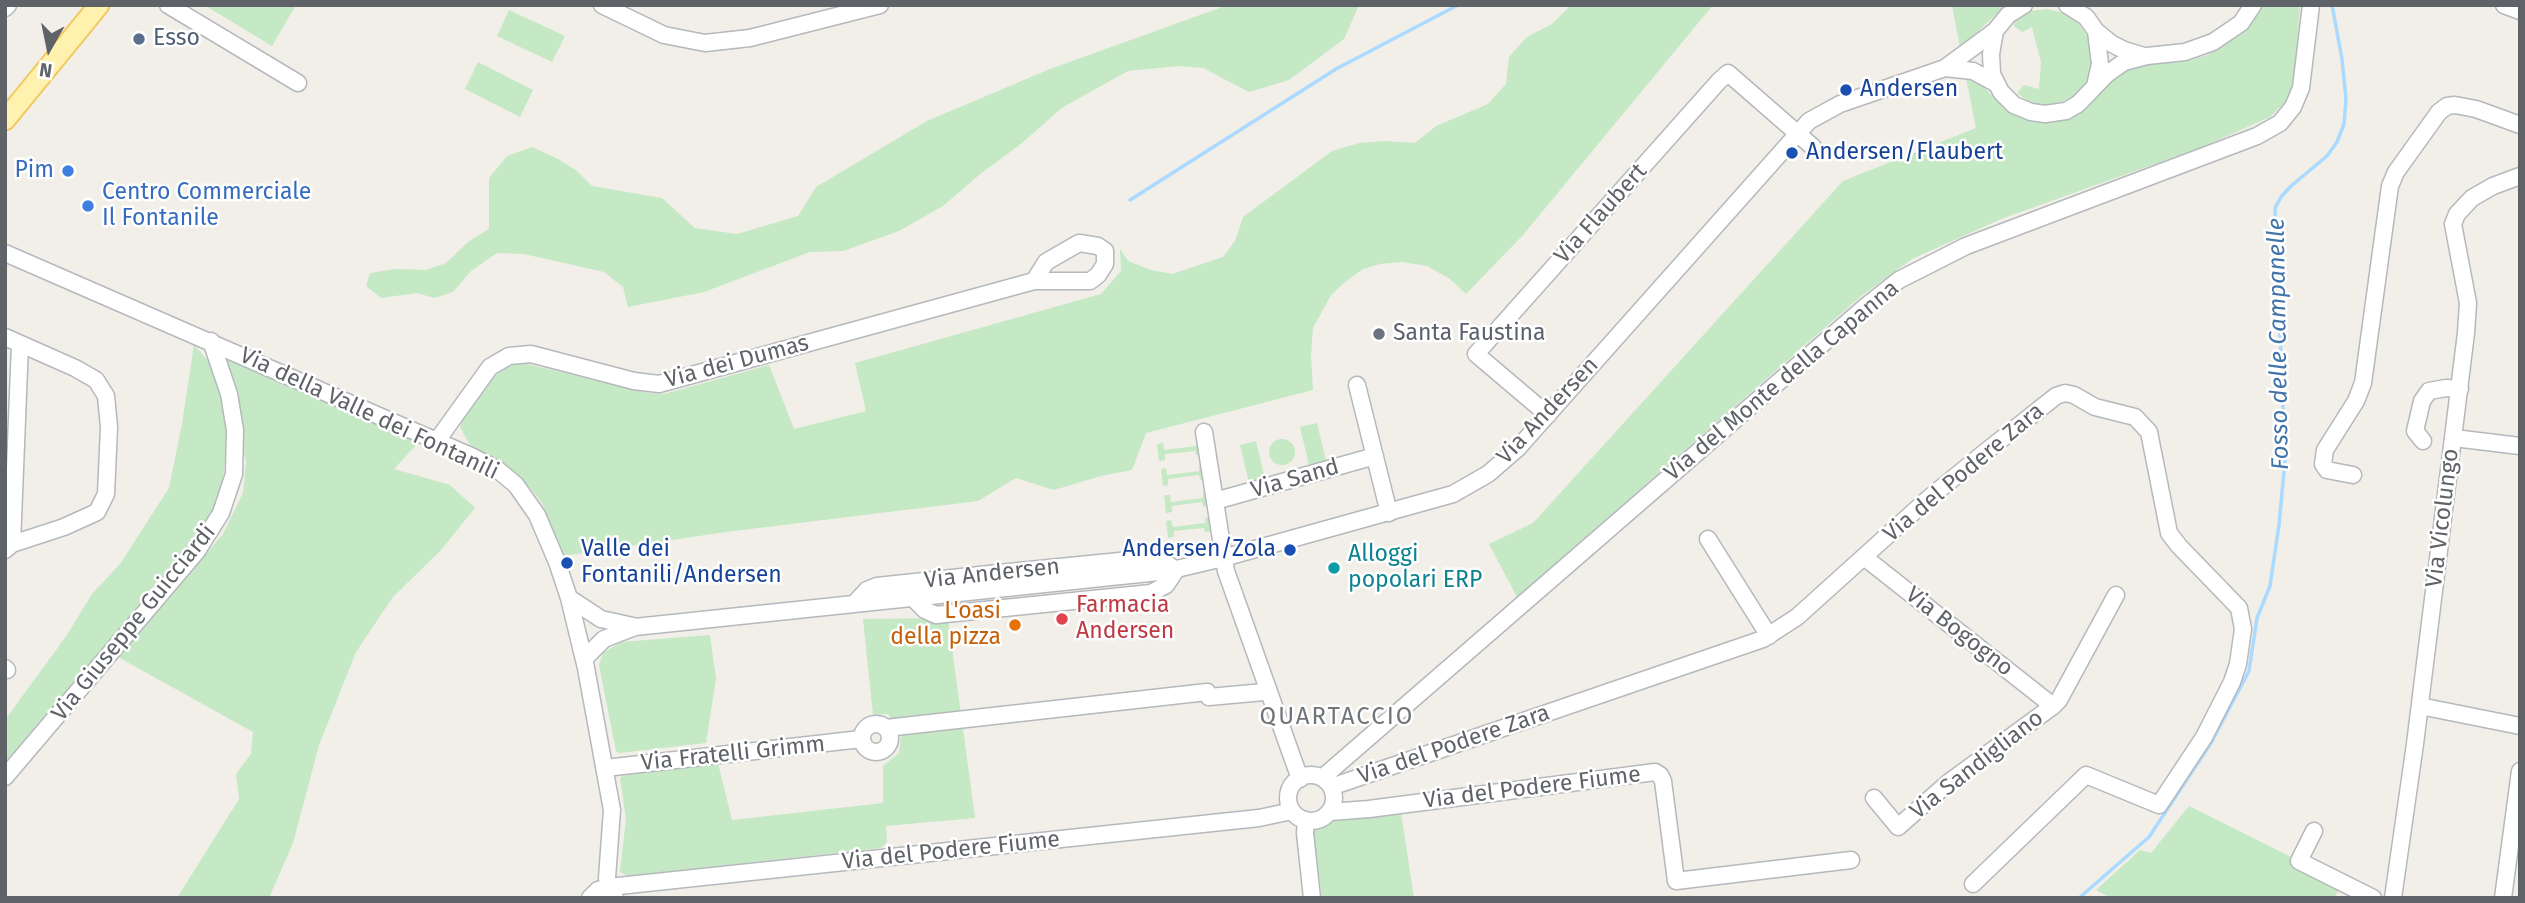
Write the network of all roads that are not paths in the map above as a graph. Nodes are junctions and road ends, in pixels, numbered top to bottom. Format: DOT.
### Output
graph roads {
  1 [pos="99,5"];
  2 [pos="168,5"];
  3 [pos="602,5"];
  4 [pos="880,5"];
  5 [pos="2024,5"];
  6 [pos="2067,5"];
  7 [pos="2253,5"];
  8 [pos="2311,5"];
  9 [pos="2504,5"];
  10 [pos="2520,11"];
  11 [pos="2096,31"];
  12 [pos="1996,32"];
  13 [pos="2147,56"];
  14 [pos="1945,68"];
  15 [pos="298,83"];
  16 [pos="1995,83"];
  17 [pos="2095,86"];
  18 [pos="5,120"];
  19 [pos="2520,125"];
  20 [pos="1797,134"];
  21 [pos="1813,147"];
  22 [pos="2520,176"];
  23 [pos="5,253"];
  24 [pos="1034,281"];
  25 [pos="12,340"];
  26 [pos="211,341"];
  27 [pos="236,353"];
  28 [pos="222,373"];
  29 [pos="1357,385"];
  30 [pos="2460,389"];
  31 [pos="1548,415"];
  32 [pos="1204,432"];
  33 [pos="2454,438"];
  34 [pos="2423,441"];
  35 [pos="436,442"];
  36 [pos="2520,446"];
  37 [pos="1375,456"];
  38 [pos="2353,475"];
  39 [pos="1215,501"];
  40 [pos="1389,513"];
  41 [pos="1708,539"];
  42 [pos="9,547"];
  43 [pos="1864,557"];
  44 [pos="1223,558"];
  45 [pos="1176,570"];
  46 [pos="2116,595"];
  47 [pos="569,598"];
  48 [pos="854,604"];
  49 [pos="635,626"];
  50 [pos="1769,636"];
  51 [pos="584,659"];
  52 [pos="1264,692"];
  53 [pos="2053,706"];
  54 [pos="2420,706"];
  55 [pos="2520,726"];
  56 [pos="605,768"];
  57 [pos="2520,771"];
  58 [pos="5,777"];
  59 [pos="1300,779"];
  60 [pos="1326,783"];
  61 [pos="1874,798"];
  62 [pos="1292,811"];
  63 [pos="1330,812"];
  64 [pos="1306,820"];
  65 [pos="2314,831"];
  66 [pos="1850,859"];
  67 [pos="1973,884"];
  68 [pos="612,893"];
  69 [pos="590,898"];
  70 [pos="1312,898"];
  71 [pos="2374,898"];
  72 [pos="2393,898"];
  73 [pos="2503,898"];
  1 -- 18 [label="main road"];
  2 -- 15 [label="street"];
  3 -- 4 [label="street"];
  5 -- 12 [label="street, Via Andersen"];
  6 -- 11 [label="street, Via Andersen"];
  7 -- 13 [label="street, Via Andersen"];
  8 -- 60 [label="street, Via del Monte della Capanna"];
  9 -- 10 [label="street"];
  11 -- 13 [label="street, Via Andersen"];
  11 -- 17 [label="street"];
  12 -- 14 [label="street, Via Andersen"];
  12 -- 16 [label="street"];
  13 -- 17 [label="street, Via Andersen"];
  14 -- 16 [label="street, Via Andersen"];
  14 -- 20 [label="street, Via Andersen"];
  16 -- 17 [label="street, Via Andersen"];
  19 -- 38 [label="street"];
  20 -- 21 [label="street"];
  20 -- 31 [label="street, Via Andersen"];
  20 -- 31 [label="street, Via Flaubert"];
  22 -- 30 [label="street, Via Vicolungo"];
  23 -- 26 [label="street, Via della Valle dei Fontanili"];
  24 -- 35 [label="street, Via dei Dumas"];
  25 -- 42 [label="street"];
  25 -- 42 [label="street"];
  26 -- 27 [label="street, Via della Valle dei Fontanili"];
  26 -- 28 [label="street, Via Giuseppe Guicciardi"];
  27 -- 28 [label="street"];
  27 -- 35 [label="street, Via della Valle dei Fontanili"];
  28 -- 58 [label="street, Via Giuseppe Guicciardi"];
  29 -- 37 [label="street"];
  30 -- 33 [label="street, Via Vicolungo"];
  30 -- 34 [label="street"];
  31 -- 40 [label="street, Via Andersen"];
  32 -- 39 [label="street"];
  33 -- 36 [label="street"];
  33 -- 54 [label="street, Via Vicolungo"];
  35 -- 47 [label="street, Via della Valle dei Fontanili"];
  37 -- 39 [label="street, Via Sand"];
  37 -- 40 [label="street"];
  39 -- 44 [label="street"];
  40 -- 44 [label="street, Via Andersen"];
  41 -- 50 [label="street"];
  43 -- 50 [label="street, Via del Podere Zara"];
  43 -- 53 [label="street, Via Bogogno"];
  43 -- 67 [label="street, Via del Podere Zara"];
  44 -- 45 [label="street, Via Andersen"];
  44 -- 59 [label="street"];
  45 -- 48 [label="street, Via Andersen"];
  45 -- 48 [label="street, Via Andersen"];
  46 -- 53 [label="street"];
  47 -- 49 [label="street, Via Andersen"];
  47 -- 51 [label="street, Via della Valle dei Fontanili"];
  48 -- 49 [label="street, Via Andersen"];
  49 -- 51 [label="street, Via Andersen"];
  50 -- 60 [label="street, Via del Podere Zara"];
  51 -- 56 [label="street, Via della Valle dei Fontanili"];
  52 -- 56 [label="street, Via Fratelli Grimm"];
  53 -- 61 [label="street, Via Sandigliano"];
  54 -- 55 [label="street"];
  54 -- 72 [label="street, Via Vicolungo"];
  56 -- 68 [label="street, Via della Valle dei Fontanili"];
  57 -- 73 [label="street"];
  59 -- 60 [label="street"];
  59 -- 62 [label="street"];
  60 -- 63 [label="street"];
  62 -- 64 [label="street"];
  62 -- 68 [label="street, Via del Podere Fiume"];
  63 -- 64 [label="street"];
  63 -- 66 [label="street, Via del Podere Fiume"];
  64 -- 70 [label="street"];
  65 -- 71 [label="street"];
  68 -- 69 [label="street"];
}
